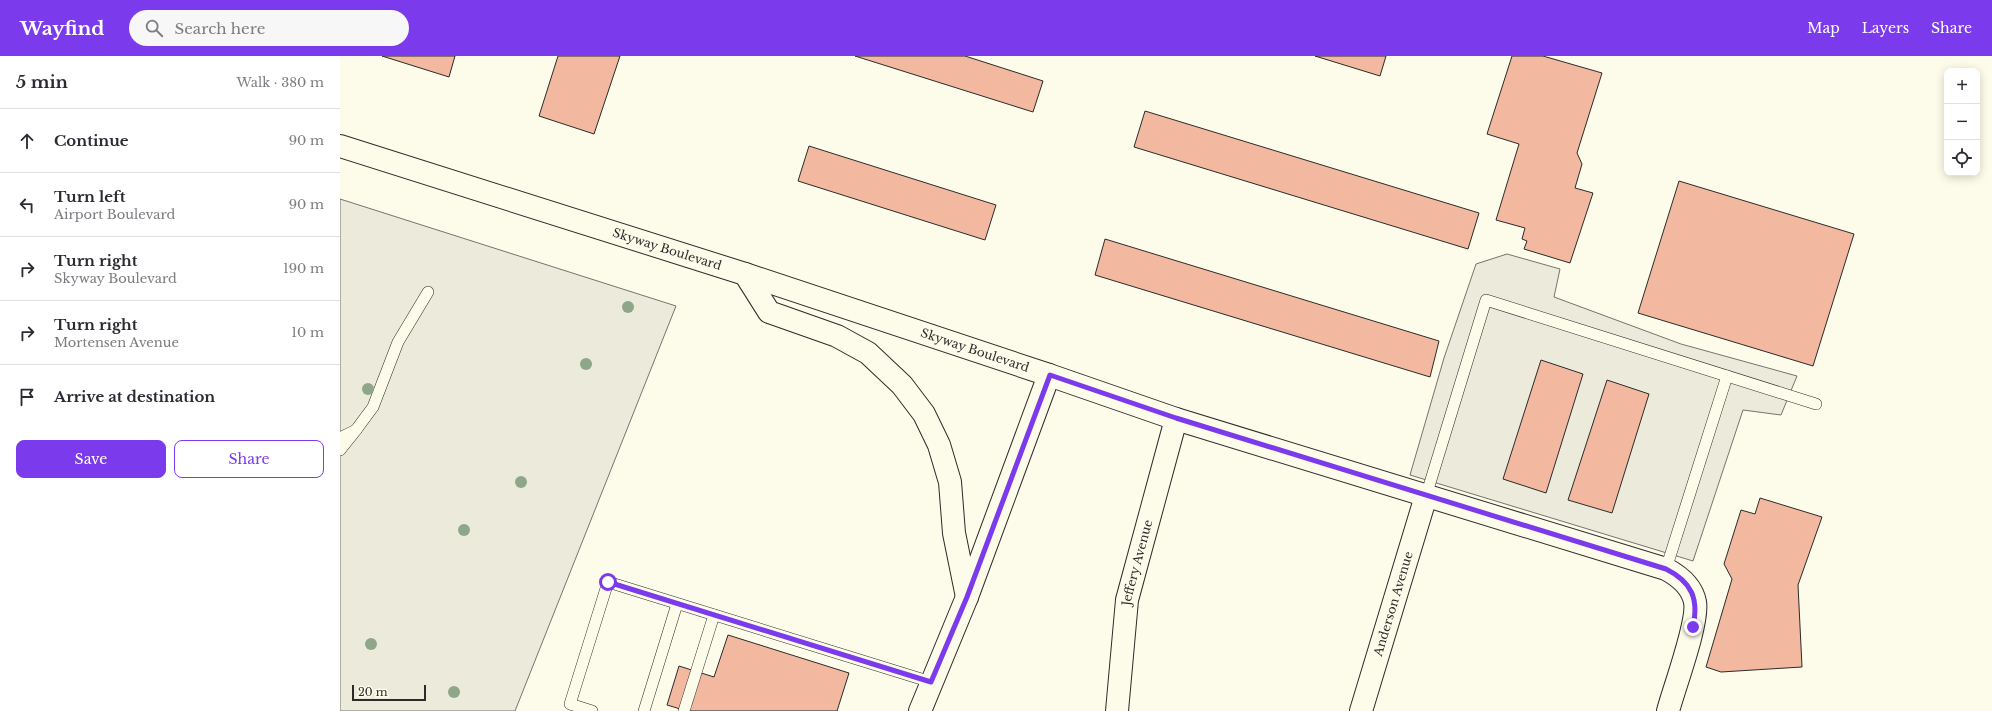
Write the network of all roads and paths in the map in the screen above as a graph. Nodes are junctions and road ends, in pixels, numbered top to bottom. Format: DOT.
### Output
graph roads {
  1 [pos="340,146"];
  2 [pos="745,274"];
  3 [pos="428,292"];
  4 [pos="1050,375"];
  5 [pos="1727,376"];
  6 [pos="1816,404"];
  7 [pos="1176,418"];
  8 [pos="356,430"];
  9 [pos="340,438"];
  10 [pos="340,450"];
  11 [pos="1426,496"];
  12 [pos="1666,569"];
  13 [pos="967,597"];
  14 [pos="677,604"];
  15 [pos="714,615"];
  16 [pos="931,682"];
  17 [pos="592,711"];
  18 [pos="644,711"];
  19 [pos="684,711"];
  20 [pos="920,711"];
  21 [pos="1117,711"];
  22 [pos="1361,711"];
  23 [pos="1668,711"];
  1 -- 2 [label="main road, Skyway Boulevard"];
  2 -- 4 [label="main road, Skyway Boulevard"];
  2 -- 13 [label="main road"];
  3 -- 8 [label="lane"];
  4 -- 7 [label="main road, Skyway Boulevard"];
  4 -- 13 [label="main road"];
  5 -- 6 [label="lane"];
  5 -- 11 [label="lane"];
  5 -- 12 [label="lane"];
  7 -- 11 [label="main road, Skyway Boulevard"];
  7 -- 21 [label="main road, Jeffery Avenue"];
  8 -- 9 [label="lane"];
  8 -- 10 [label="lane"];
  11 -- 12 [label="main road, Skyway Boulevard"];
  11 -- 22 [label="main road, Anderson Avenue"];
  12 -- 23 [label="main road, Skyway Boulevard"];
  13 -- 16 [label="main road"];
  14 -- 15 [label="lane"];
  14 -- 17 [label="lane"];
  14 -- 18 [label="lane"];
  15 -- 16 [label="lane"];
  15 -- 19 [label="lane"];
  16 -- 20 [label="main road"];
}
